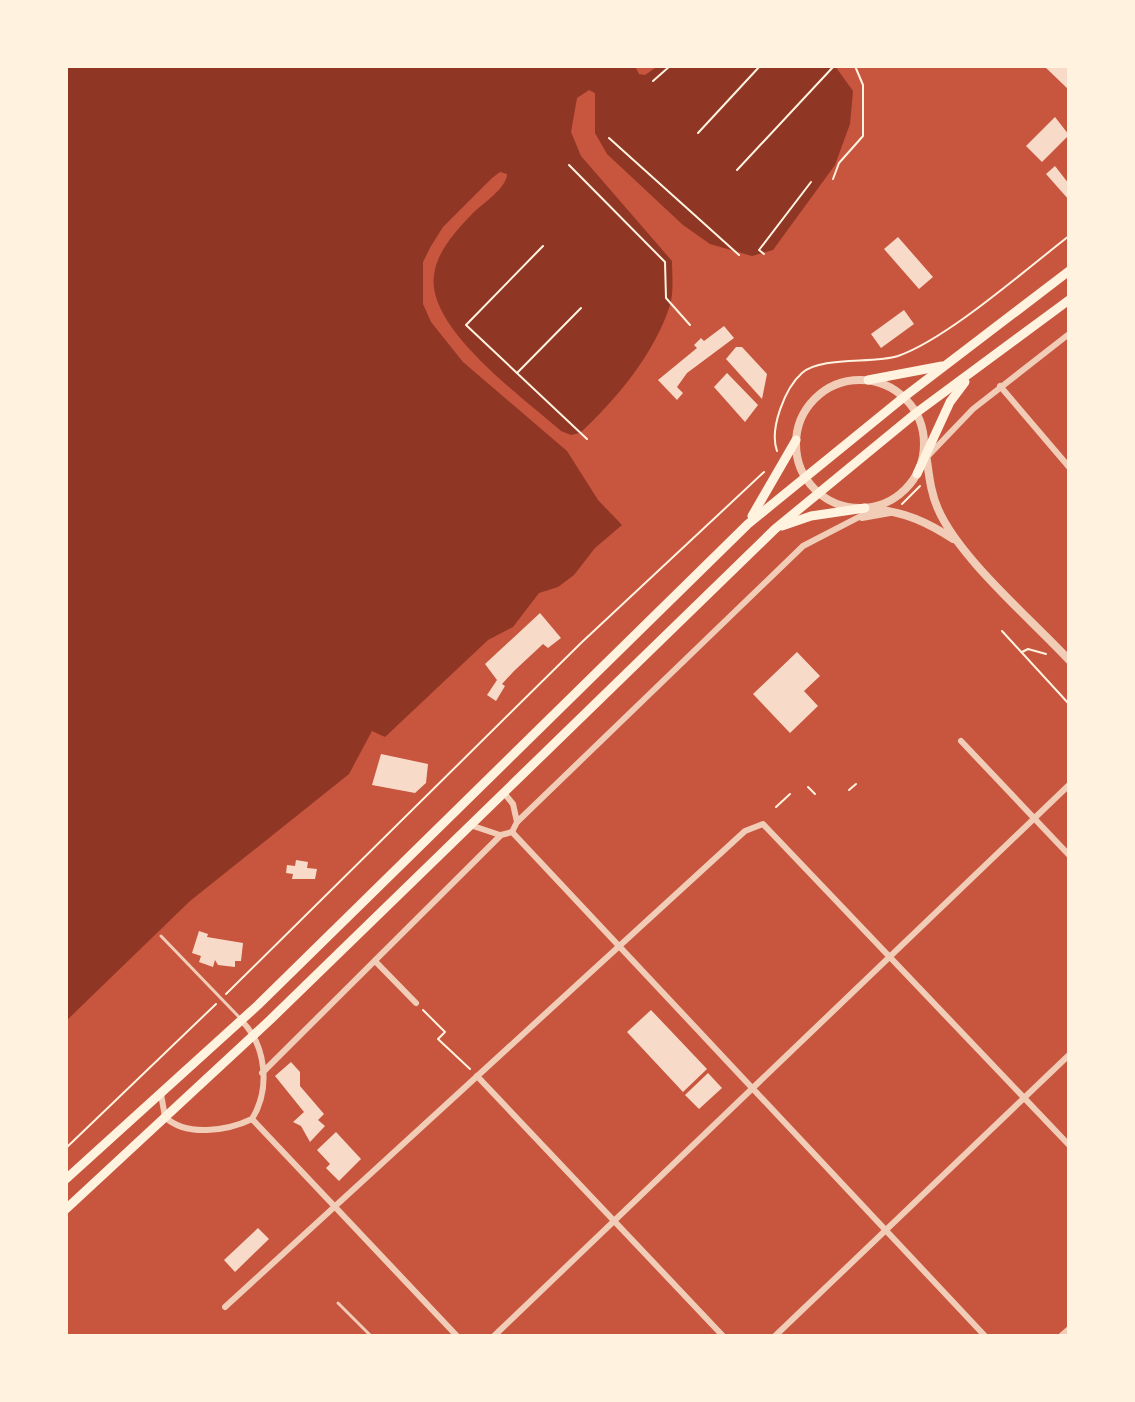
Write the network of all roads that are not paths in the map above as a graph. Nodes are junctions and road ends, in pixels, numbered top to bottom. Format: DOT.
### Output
graph roads {
  1 [pos="1069,271"];
  2 [pos="1069,300"];
  3 [pos="1069,334"];
  4 [pos="945,365"];
  5 [pos="972,372"];
  6 [pos="868,380"];
  7 [pos="1000,386"];
  8 [pos="904,397"];
  9 [pos="916,413"];
  10 [pos="796,440"];
  11 [pos="924,441"];
  12 [pos="927,457"];
  13 [pos="1069,467"];
  14 [pos="805,476"];
  15 [pos="920,478"];
  16 [pos="817,492"];
  17 [pos="869,508"];
  18 [pos="900,508"];
  19 [pos="858,519"];
  20 [pos="748,524"];
  21 [pos="775,529"];
  22 [pos="958,542"];
  23 [pos="1067,658"];
  24 [pos="961,741"];
  25 [pos="1069,785"];
  26 [pos="504,793"];
  27 [pos="1034,818"];
  28 [pos="517,822"];
  29 [pos="470,825"];
  30 [pos="512,832"];
  31 [pos="501,835"];
  32 [pos="1069,855"];
  33 [pos="161,936"];
  34 [pos="619,946"];
  35 [pos="889,957"];
  36 [pos="375,961"];
  37 [pos="416,1003"];
  38 [pos="241,1020"];
  39 [pos="255,1034"];
  40 [pos="1069,1055"];
  41 [pos="262,1073"];
  42 [pos="477,1076"];
  43 [pos="753,1088"];
  44 [pos="161,1094"];
  45 [pos="1024,1098"];
  46 [pos="165,1117"];
  47 [pos="252,1119"];
  48 [pos="1069,1145"];
  49 [pos="66,1179"];
  50 [pos="335,1206"];
  51 [pos="66,1209"];
  52 [pos="614,1221"];
  53 [pos="886,1230"];
  54 [pos="338,1303"];
  55 [pos="225,1307"];
  56 [pos="1069,1329"];
  57 [pos="371,1336"];
  58 [pos="457,1336"];
  59 [pos="494,1336"];
  60 [pos="723,1336"];
  61 [pos="775,1336"];
  62 [pos="985,1336"];
  63 [pos="1061,1336"];
  1 -- 4 [label="main road"];
  2 -- 5 [label="main road"];
  3 -- 7 [label="street"];
  4 -- 6 [label="main road"];
  4 -- 8 [label="main road"];
  5 -- 9 [label="main road"];
  5 -- 12 [label="main road"];
  6 -- 8 [label="street"];
  6 -- 10 [label="street"];
  7 -- 12 [label="street"];
  7 -- 13 [label="street"];
  8 -- 9 [label="street"];
  8 -- 14 [label="main road"];
  9 -- 11 [label="street"];
  9 -- 16 [label="main road"];
  10 -- 14 [label="street"];
  10 -- 20 [label="main road"];
  11 -- 12 [label="street"];
  11 -- 15 [label="street"];
  12 -- 15 [label="main road"];
  12 -- 22 [label="street"];
  14 -- 16 [label="street"];
  14 -- 20 [label="main road"];
  15 -- 17 [label="street"];
  16 -- 17 [label="street"];
  16 -- 21 [label="main road"];
  17 -- 18 [label="street"];
  17 -- 19 [label="street"];
  17 -- 21 [label="main road"];
  18 -- 19 [label="street"];
  18 -- 22 [label="street"];
  19 -- 28 [label="street"];
  20 -- 38 [label="main road"];
  21 -- 26 [label="main road"];
  22 -- 23 [label="street"];
  24 -- 27 [label="street"];
  25 -- 27 [label="street"];
  26 -- 28 [label="street"];
  26 -- 29 [label="main road"];
  27 -- 32 [label="street"];
  27 -- 35 [label="street"];
  28 -- 30 [label="street"];
  29 -- 31 [label="street"];
  29 -- 39 [label="main road"];
  30 -- 31 [label="street"];
  30 -- 34 [label="street"];
  31 -- 36 [label="street"];
  33 -- 38 [label="lane"];
  34 -- 35 [label="street"];
  34 -- 42 [label="street"];
  34 -- 43 [label="street"];
  35 -- 43 [label="street"];
  35 -- 45 [label="street"];
  36 -- 37 [label="street"];
  36 -- 41 [label="street"];
  38 -- 39 [label="street"];
  38 -- 44 [label="main road"];
  39 -- 41 [label="street"];
  39 -- 46 [label="main road"];
  40 -- 45 [label="street"];
  41 -- 47 [label="street"];
  42 -- 50 [label="street"];
  42 -- 52 [label="street"];
  43 -- 52 [label="street"];
  43 -- 53 [label="street"];
  44 -- 46 [label="street"];
  44 -- 49 [label="main road"];
  45 -- 48 [label="street"];
  45 -- 53 [label="street"];
  46 -- 47 [label="street"];
  46 -- 51 [label="main road"];
  47 -- 50 [label="street"];
  50 -- 55 [label="street"];
  50 -- 58 [label="street"];
  52 -- 59 [label="street"];
  52 -- 60 [label="street"];
  53 -- 61 [label="street"];
  53 -- 62 [label="street"];
  54 -- 57 [label="lane"];
  56 -- 63 [label="street"];
}
